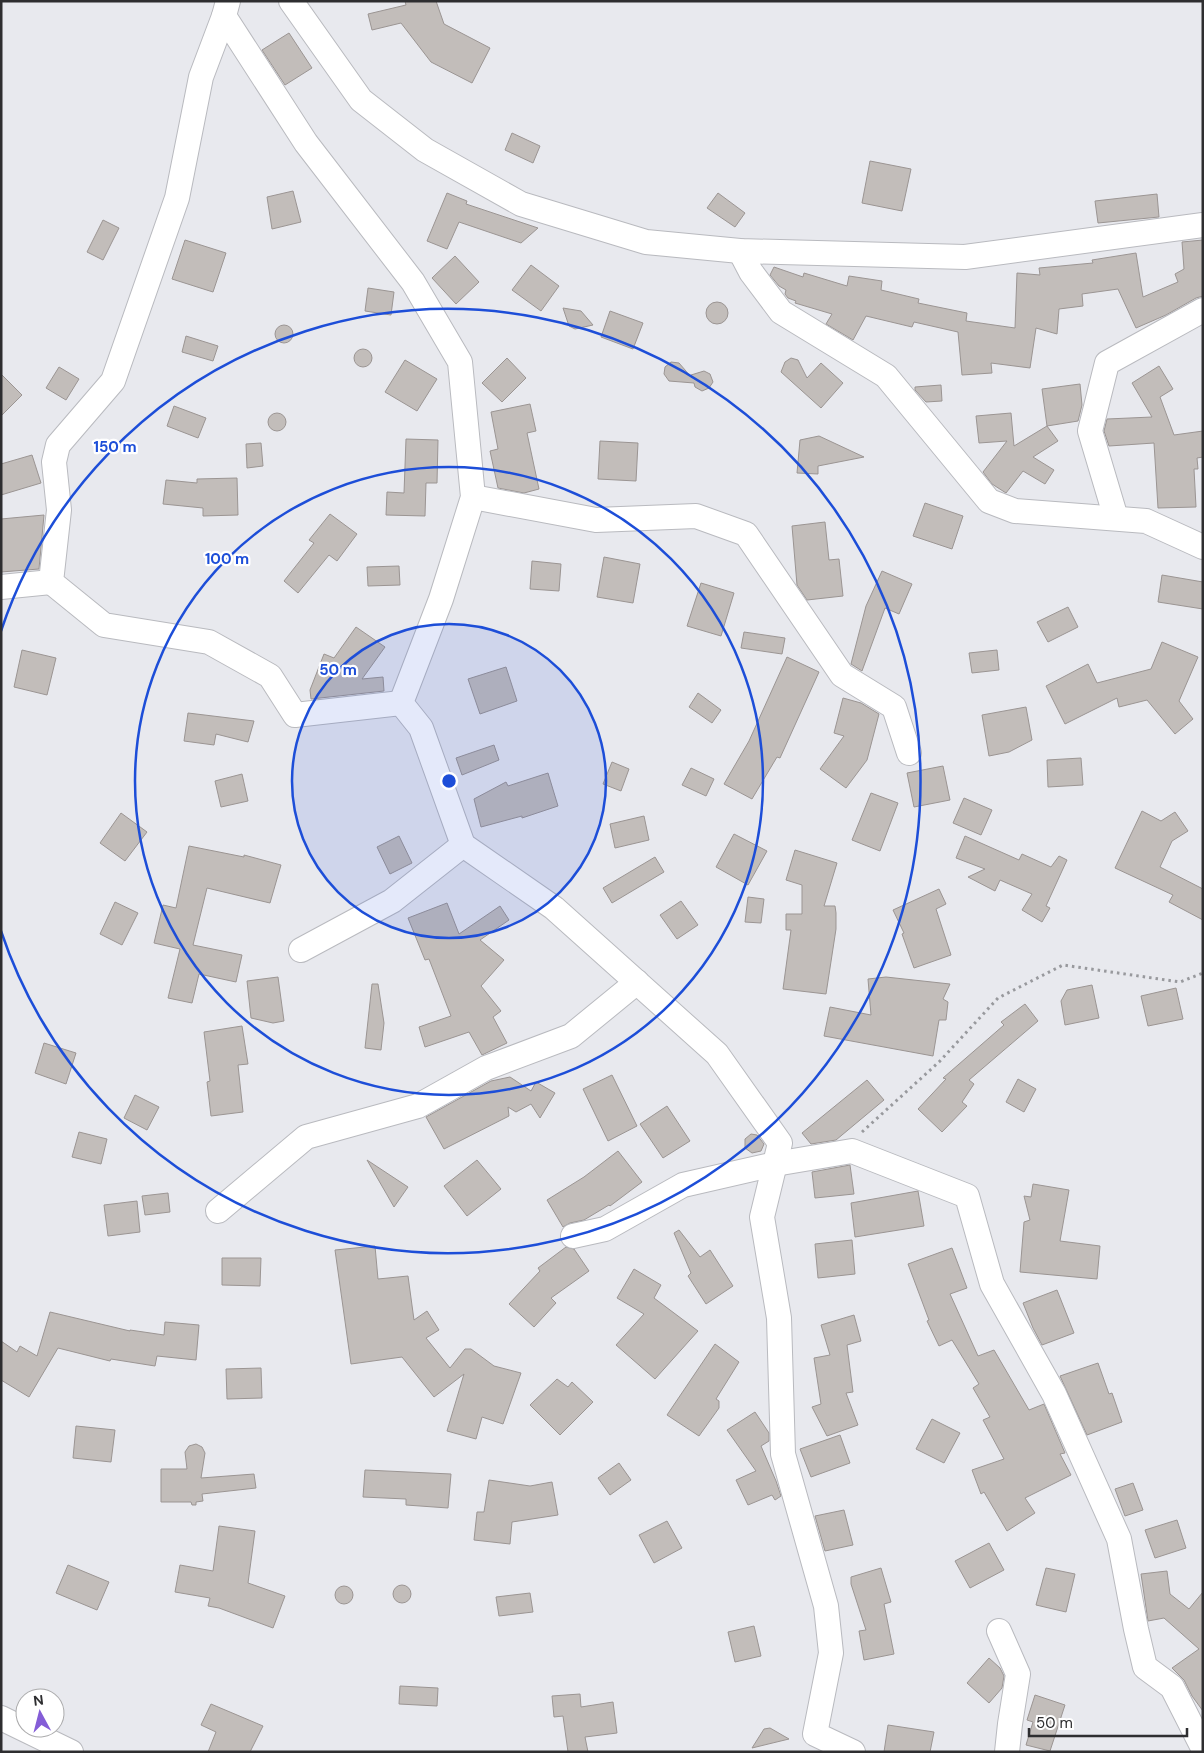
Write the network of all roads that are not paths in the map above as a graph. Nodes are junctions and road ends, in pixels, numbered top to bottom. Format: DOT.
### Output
graph roads {
  1 [pos="291,1"];
  2 [pos="226,9"];
  3 [pos="1203,225"];
  4 [pos="740,251"];
  5 [pos="1203,310"];
  6 [pos="474,497"];
  7 [pos="1116,518"];
  8 [pos="1203,547"];
  9 [pos="50,582"];
  10 [pos="1,587"];
  11 [pos="401,703"];
  12 [pos="909,753"];
  13 [pos="463,845"];
  14 [pos="301,950"];
  15 [pos="637,982"];
  16 [pos="775,1164"];
  17 [pos="218,1211"];
  18 [pos="573,1236"];
  19 [pos="999,1631"];
  20 [pos="1,1718"];
  21 [pos="1203,1748"];
  22 [pos="71,1752"];
  23 [pos="853,1752"];
  24 [pos="1007,1752"];
  1 -- 4 [label="street"];
  2 -- 6 [label="street"];
  2 -- 9 [label="street"];
  3 -- 4 [label="street"];
  4 -- 7 [label="street"];
  5 -- 7 [label="street"];
  6 -- 11 [label="street"];
  6 -- 12 [label="street"];
  7 -- 8 [label="street"];
  9 -- 10 [label="street"];
  9 -- 11 [label="street"];
  11 -- 13 [label="street"];
  13 -- 14 [label="street"];
  13 -- 15 [label="street"];
  15 -- 16 [label="street"];
  15 -- 17 [label="street"];
  16 -- 18 [label="street"];
  16 -- 21 [label="street"];
  16 -- 23 [label="street"];
  19 -- 24 [label="street"];
  20 -- 22 [label="street"];
}
